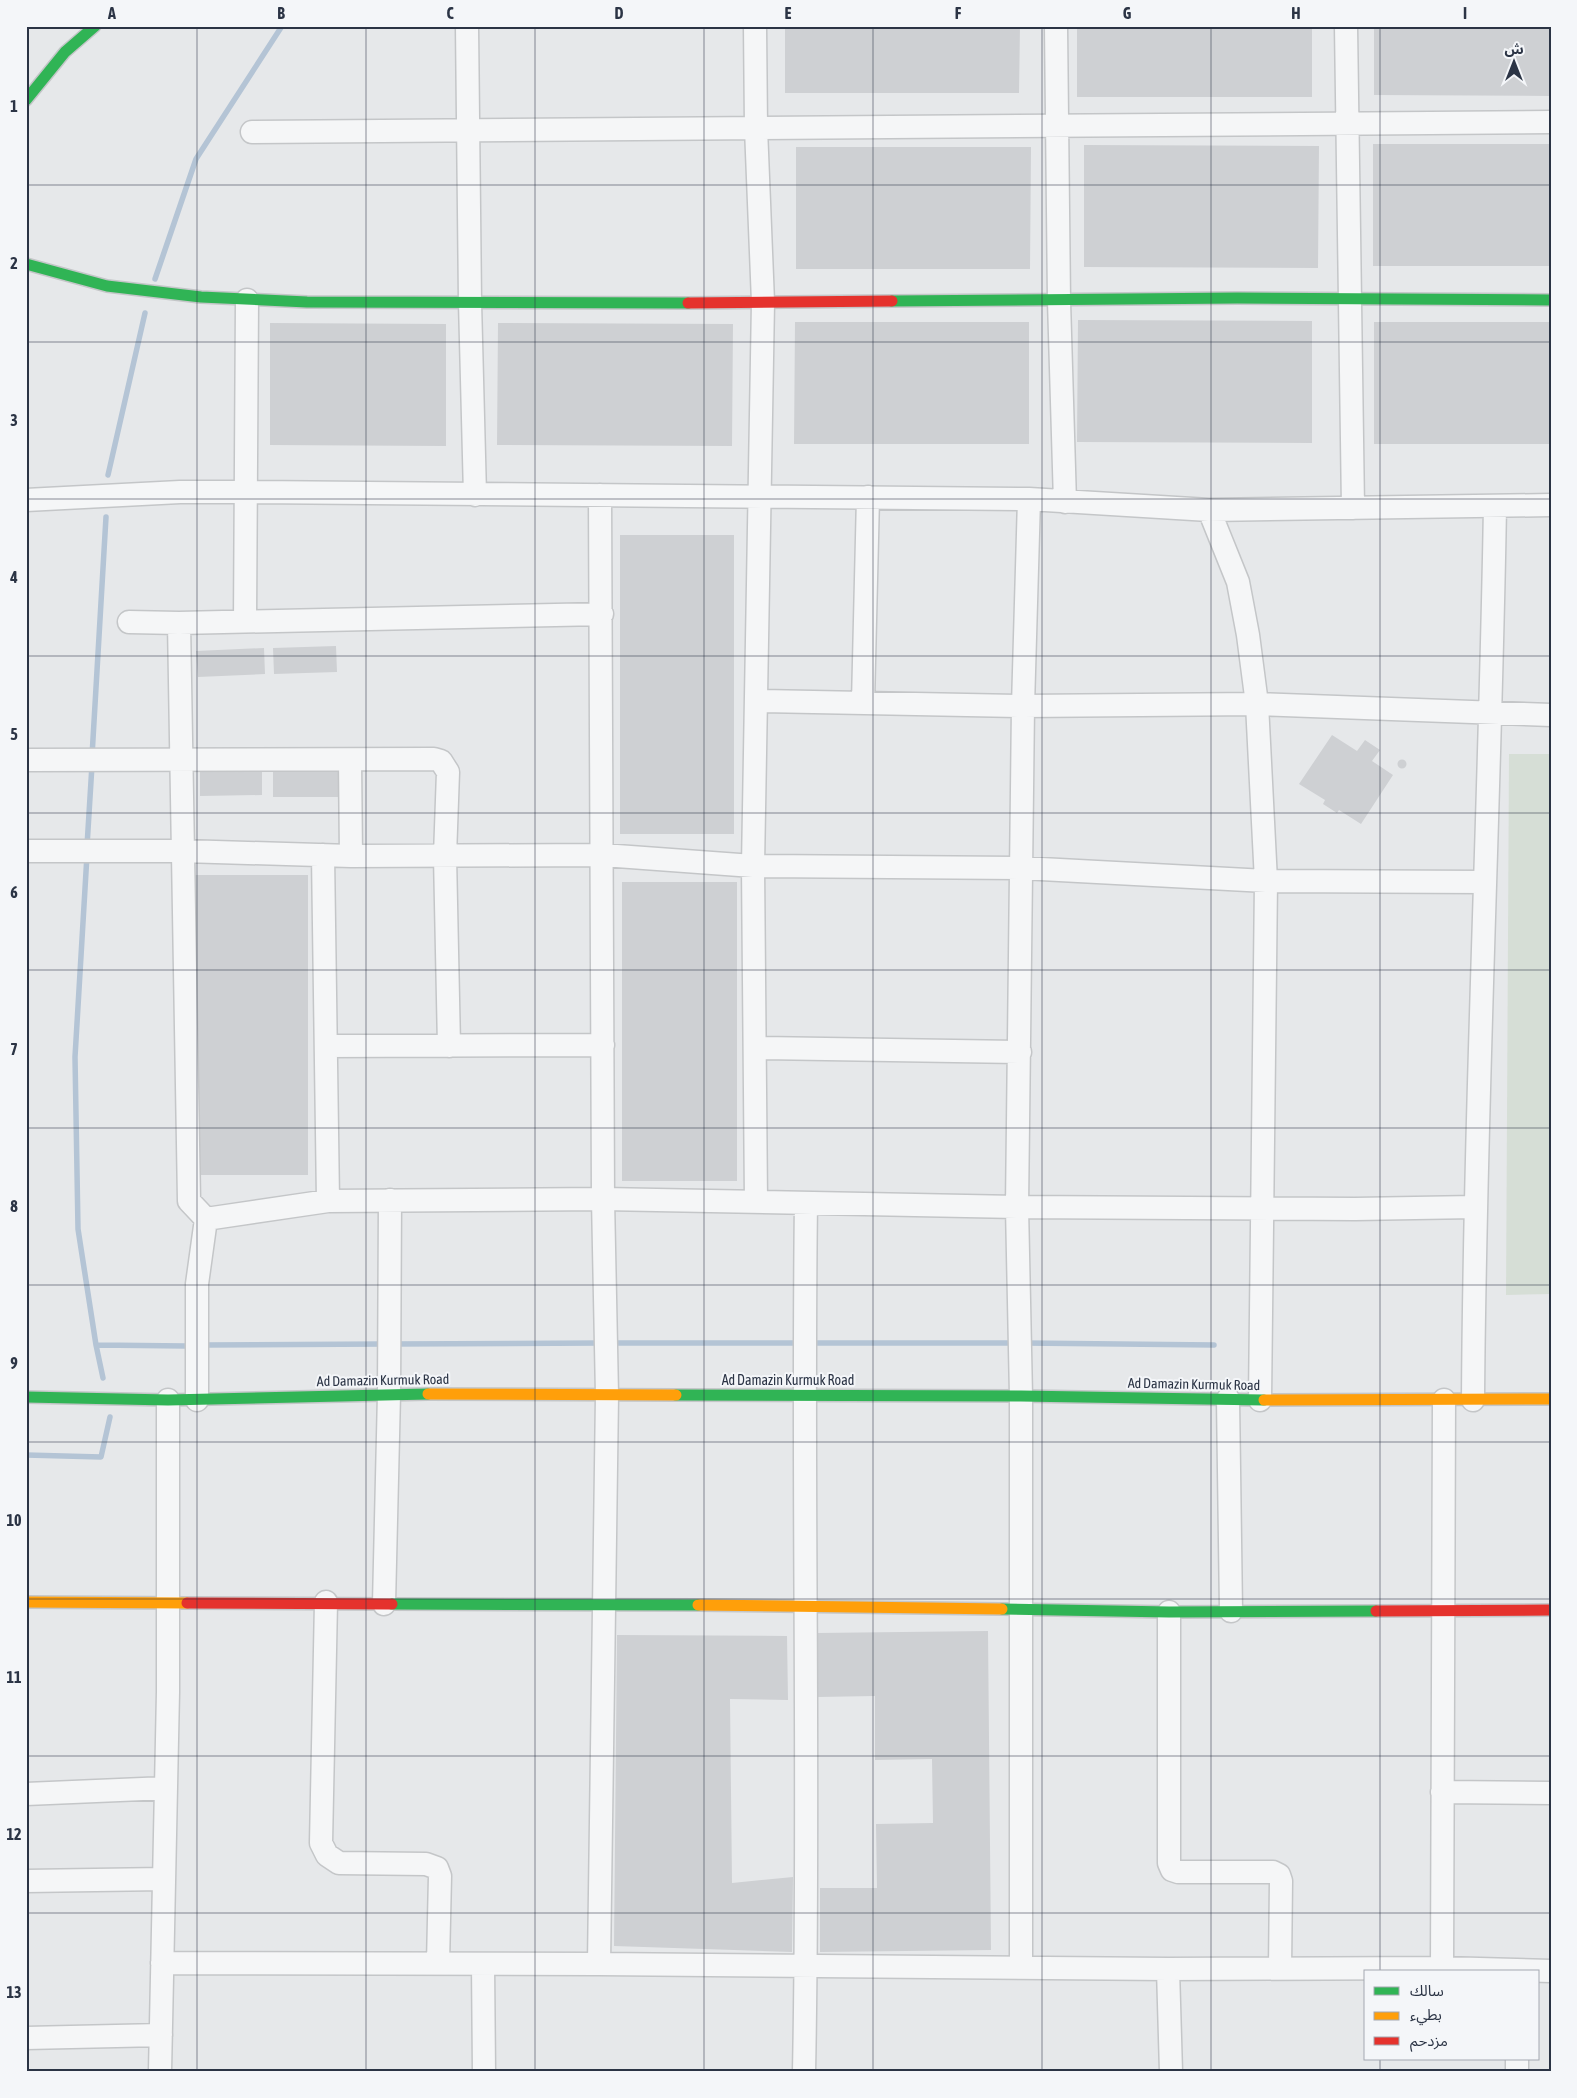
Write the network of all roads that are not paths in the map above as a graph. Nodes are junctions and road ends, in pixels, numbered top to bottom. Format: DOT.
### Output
graph roads {
  1 [pos="96,26"];
  2 [pos="467,26"];
  3 [pos="755,26"];
  4 [pos="1056,26"];
  5 [pos="1346,26"];
  6 [pos="26,100"];
  7 [pos="1551,122"];
  8 [pos="1346,123"];
  9 [pos="1058,125"];
  10 [pos="756,128"];
  11 [pos="467,130"];
  12 [pos="252,132"];
  13 [pos="26,264"];
  14 [pos="1350,299"];
  15 [pos="247,300"];
  16 [pos="1059,300"];
  17 [pos="1551,300"];
  18 [pos="470,302"];
  19 [pos="763,302"];
  20 [pos="247,492"];
  21 [pos="475,496"];
  22 [pos="600,496"];
  23 [pos="759,496"];
  24 [pos="868,497"];
  25 [pos="1029,499"];
  26 [pos="26,500"];
  27 [pos="1065,502"];
  28 [pos="1551,505"];
  29 [pos="1495,506"];
  30 [pos="1353,508"];
  31 [pos="1209,510"];
  32 [pos="602,614"];
  33 [pos="245,621"];
  34 [pos="129,622"];
  35 [pos="179,623"];
  36 [pos="756,701"];
  37 [pos="863,703"];
  38 [pos="1257,704"];
  39 [pos="1023,706"];
  40 [pos="1489,714"];
  41 [pos="1551,715"];
  42 [pos="26,760"];
  43 [pos="182,760"];
  44 [pos="350,760"];
  45 [pos="26,852"];
  46 [pos="183,852"];
  47 [pos="323,855"];
  48 [pos="602,855"];
  49 [pos="351,856"];
  50 [pos="446,856"];
  51 [pos="753,866"];
  52 [pos="1022,868"];
  53 [pos="1266,880"];
  54 [pos="1484,882"];
  55 [pos="326,1046"];
  56 [pos="449,1046"];
  57 [pos="604,1046"];
  58 [pos="756,1048"];
  59 [pos="1020,1052"];
  60 [pos="603,1199"];
  61 [pos="390,1200"];
  62 [pos="328,1201"];
  63 [pos="756,1202"];
  64 [pos="806,1203"];
  65 [pos="1475,1206"];
  66 [pos="1018,1207"];
  67 [pos="1261,1207"];
  68 [pos="206,1219"];
  69 [pos="390,1394"];
  70 [pos="607,1395"];
  71 [pos="804,1395"];
  72 [pos="26,1396"];
  73 [pos="1021,1396"];
  74 [pos="1228,1399"];
  75 [pos="1551,1399"];
  76 [pos="168,1400"];
  77 [pos="197,1400"];
  78 [pos="1260,1400"];
  79 [pos="1444,1400"];
  80 [pos="1474,1400"];
  81 [pos="26,1602"];
  82 [pos="326,1602"];
  83 [pos="167,1603"];
  84 [pos="384,1604"];
  85 [pos="604,1606"];
  86 [pos="807,1606"];
  87 [pos="1020,1610"];
  88 [pos="1443,1610"];
  89 [pos="1551,1610"];
  90 [pos="1231,1611"];
  91 [pos="1169,1612"];
  92 [pos="166,1788"];
  93 [pos="1442,1792"];
  94 [pos="26,1794"];
  95 [pos="1551,1794"];
  96 [pos="164,1880"];
  97 [pos="26,1881"];
  98 [pos="162,1963"];
  99 [pos="438,1963"];
  100 [pos="483,1964"];
  101 [pos="599,1964"];
  102 [pos="806,1965"];
  103 [pos="1021,1967"];
  104 [pos="1280,1968"];
  105 [pos="1442,1968"];
  106 [pos="1168,1969"];
  107 [pos="1491,1970"];
  108 [pos="161,2035"];
  109 [pos="26,2038"];
  110 [pos="160,2072"];
  111 [pos="484,2072"];
  112 [pos="804,2072"];
  113 [pos="1171,2072"];
  1 -- 6 [label="main road"];
  2 -- 11 [label="street"];
  3 -- 10 [label="street"];
  4 -- 9 [label="street"];
  5 -- 8 [label="street"];
  7 -- 8 [label="street"];
  8 -- 9 [label="street"];
  8 -- 14 [label="street"];
  9 -- 10 [label="street"];
  9 -- 16 [label="street"];
  10 -- 11 [label="street"];
  10 -- 19 [label="street"];
  11 -- 12 [label="street"];
  11 -- 18 [label="street"];
  13 -- 15 [label="main road"];
  14 -- 16 [label="main road"];
  14 -- 17 [label="main road"];
  14 -- 30 [label="street"];
  15 -- 18 [label="main road"];
  15 -- 20 [label="street"];
  16 -- 19 [label="main road"];
  16 -- 27 [label="street"];
  18 -- 19 [label="main road"];
  18 -- 21 [label="street"];
  19 -- 23 [label="street"];
  20 -- 21 [label="street"];
  20 -- 26 [label="street"];
  20 -- 33 [label="street"];
  21 -- 22 [label="street"];
  22 -- 23 [label="street"];
  22 -- 32 [label="street"];
  23 -- 24 [label="street"];
  23 -- 36 [label="street"];
  24 -- 25 [label="street"];
  24 -- 37 [label="street"];
  25 -- 27 [label="street"];
  25 -- 39 [label="street"];
  27 -- 31 [label="street"];
  28 -- 29 [label="street"];
  29 -- 30 [label="street"];
  29 -- 40 [label="street"];
  30 -- 31 [label="street"];
  31 -- 38 [label="street"];
  32 -- 33 [label="street"];
  32 -- 48 [label="street"];
  33 -- 35 [label="street"];
  34 -- 35 [label="street"];
  35 -- 43 [label="street"];
  36 -- 37 [label="street"];
  36 -- 51 [label="street"];
  37 -- 39 [label="street"];
  38 -- 39 [label="street"];
  38 -- 40 [label="street"];
  38 -- 53 [label="street"];
  39 -- 52 [label="street"];
  40 -- 41 [label="street"];
  40 -- 54 [label="street"];
  42 -- 43 [label="street"];
  43 -- 44 [label="street"];
  43 -- 46 [label="street"];
  44 -- 49 [label="street"];
  44 -- 50 [label="street"];
  45 -- 46 [label="street"];
  46 -- 47 [label="street"];
  46 -- 68 [label="street"];
  47 -- 49 [label="street"];
  47 -- 55 [label="street"];
  48 -- 50 [label="street"];
  48 -- 51 [label="street"];
  48 -- 57 [label="street"];
  49 -- 50 [label="street"];
  50 -- 56 [label="street"];
  51 -- 52 [label="street"];
  51 -- 58 [label="street"];
  52 -- 53 [label="street"];
  52 -- 59 [label="street"];
  53 -- 54 [label="street"];
  53 -- 67 [label="street"];
  54 -- 65 [label="street"];
  55 -- 56 [label="street"];
  55 -- 62 [label="street"];
  56 -- 57 [label="street"];
  57 -- 60 [label="street"];
  58 -- 59 [label="street"];
  58 -- 63 [label="street"];
  59 -- 66 [label="street"];
  60 -- 61 [label="street"];
  60 -- 63 [label="street"];
  60 -- 70 [label="street"];
  61 -- 62 [label="street"];
  61 -- 69 [label="street"];
  62 -- 68 [label="street"];
  63 -- 64 [label="street"];
  64 -- 66 [label="street"];
  64 -- 71 [label="street"];
  65 -- 67 [label="street"];
  65 -- 80 [label="street"];
  66 -- 67 [label="street"];
  66 -- 73 [label="street"];
  67 -- 78 [label="street"];
  68 -- 77 [label="street"];
  69 -- 70 [label="main road, Ad Damazin Kurmuk Road"];
  69 -- 77 [label="main road, Ad Damazin Kurmuk Road"];
  69 -- 84 [label="street"];
  70 -- 71 [label="main road, Ad Damazin Kurmuk Road"];
  70 -- 85 [label="street"];
  71 -- 73 [label="main road, Ad Damazin Kurmuk Road"];
  71 -- 86 [label="street"];
  72 -- 76 [label="main road, Ad Damazin Kurmuk Road"];
  73 -- 74 [label="main road, Ad Damazin Kurmuk Road"];
  73 -- 87 [label="street"];
  74 -- 78 [label="main road, Ad Damazin Kurmuk Road"];
  74 -- 90 [label="street"];
  75 -- 80 [label="main road, Ad Damazin Kurmuk Road"];
  76 -- 77 [label="main road, Ad Damazin Kurmuk Road"];
  76 -- 83 [label="street"];
  78 -- 79 [label="main road, Ad Damazin Kurmuk Road"];
  79 -- 80 [label="main road, Ad Damazin Kurmuk Road"];
  79 -- 88 [label="street"];
  81 -- 83 [label="main road"];
  82 -- 83 [label="main road"];
  82 -- 84 [label="main road"];
  82 -- 99 [label="street"];
  83 -- 92 [label="street"];
  84 -- 85 [label="main road"];
  85 -- 86 [label="main road"];
  85 -- 101 [label="street"];
  86 -- 87 [label="main road"];
  86 -- 102 [label="street"];
  87 -- 91 [label="main road"];
  87 -- 103 [label="street"];
  88 -- 89 [label="main road"];
  88 -- 90 [label="main road"];
  88 -- 93 [label="street"];
  90 -- 91 [label="main road"];
  91 -- 104 [label="street"];
  92 -- 94 [label="street"];
  92 -- 96 [label="street"];
  93 -- 95 [label="street"];
  93 -- 105 [label="street"];
  96 -- 97 [label="street"];
  96 -- 98 [label="street"];
  98 -- 99 [label="street"];
  98 -- 108 [label="street"];
  99 -- 100 [label="street"];
  100 -- 101 [label="street"];
  100 -- 111 [label="street"];
  101 -- 102 [label="street"];
  102 -- 103 [label="street"];
  102 -- 112 [label="street"];
  103 -- 106 [label="street"];
  104 -- 105 [label="street"];
  104 -- 106 [label="street"];
  105 -- 107 [label="street"];
  106 -- 113 [label="street"];
  108 -- 109 [label="street"];
  108 -- 110 [label="street"];
}
